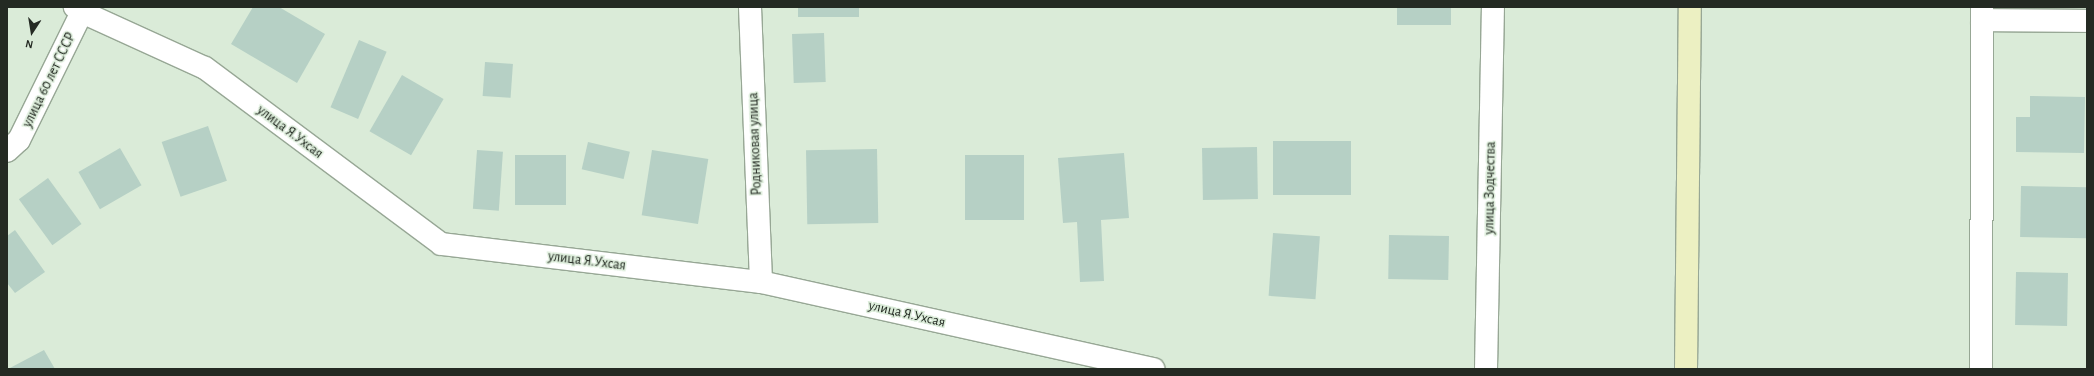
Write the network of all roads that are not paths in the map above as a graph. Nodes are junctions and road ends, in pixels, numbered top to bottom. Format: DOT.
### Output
graph roads {
  1 [pos="750,7"];
  2 [pos="1493,7"];
  3 [pos="1690,7"];
  4 [pos="81,9"];
  5 [pos="1982,14"];
  6 [pos="2087,21"];
  7 [pos="7,151"];
  8 [pos="761,282"];
  9 [pos="1153,369"];
  10 [pos="1486,369"];
  11 [pos="1686,369"];
  12 [pos="1981,369"];
  1 -- 8 [label="street, Родниковая улица"];
  2 -- 10 [label="street, улица Зодчества"];
  3 -- 11 [label="main road"];
  4 -- 7 [label="street, улица 60 лет СССР"];
  4 -- 8 [label="street, улица Я.Ухсая"];
  5 -- 6 [label="street"];
  5 -- 12 [label="street"];
  8 -- 9 [label="street, улица Я.Ухсая"];
}
